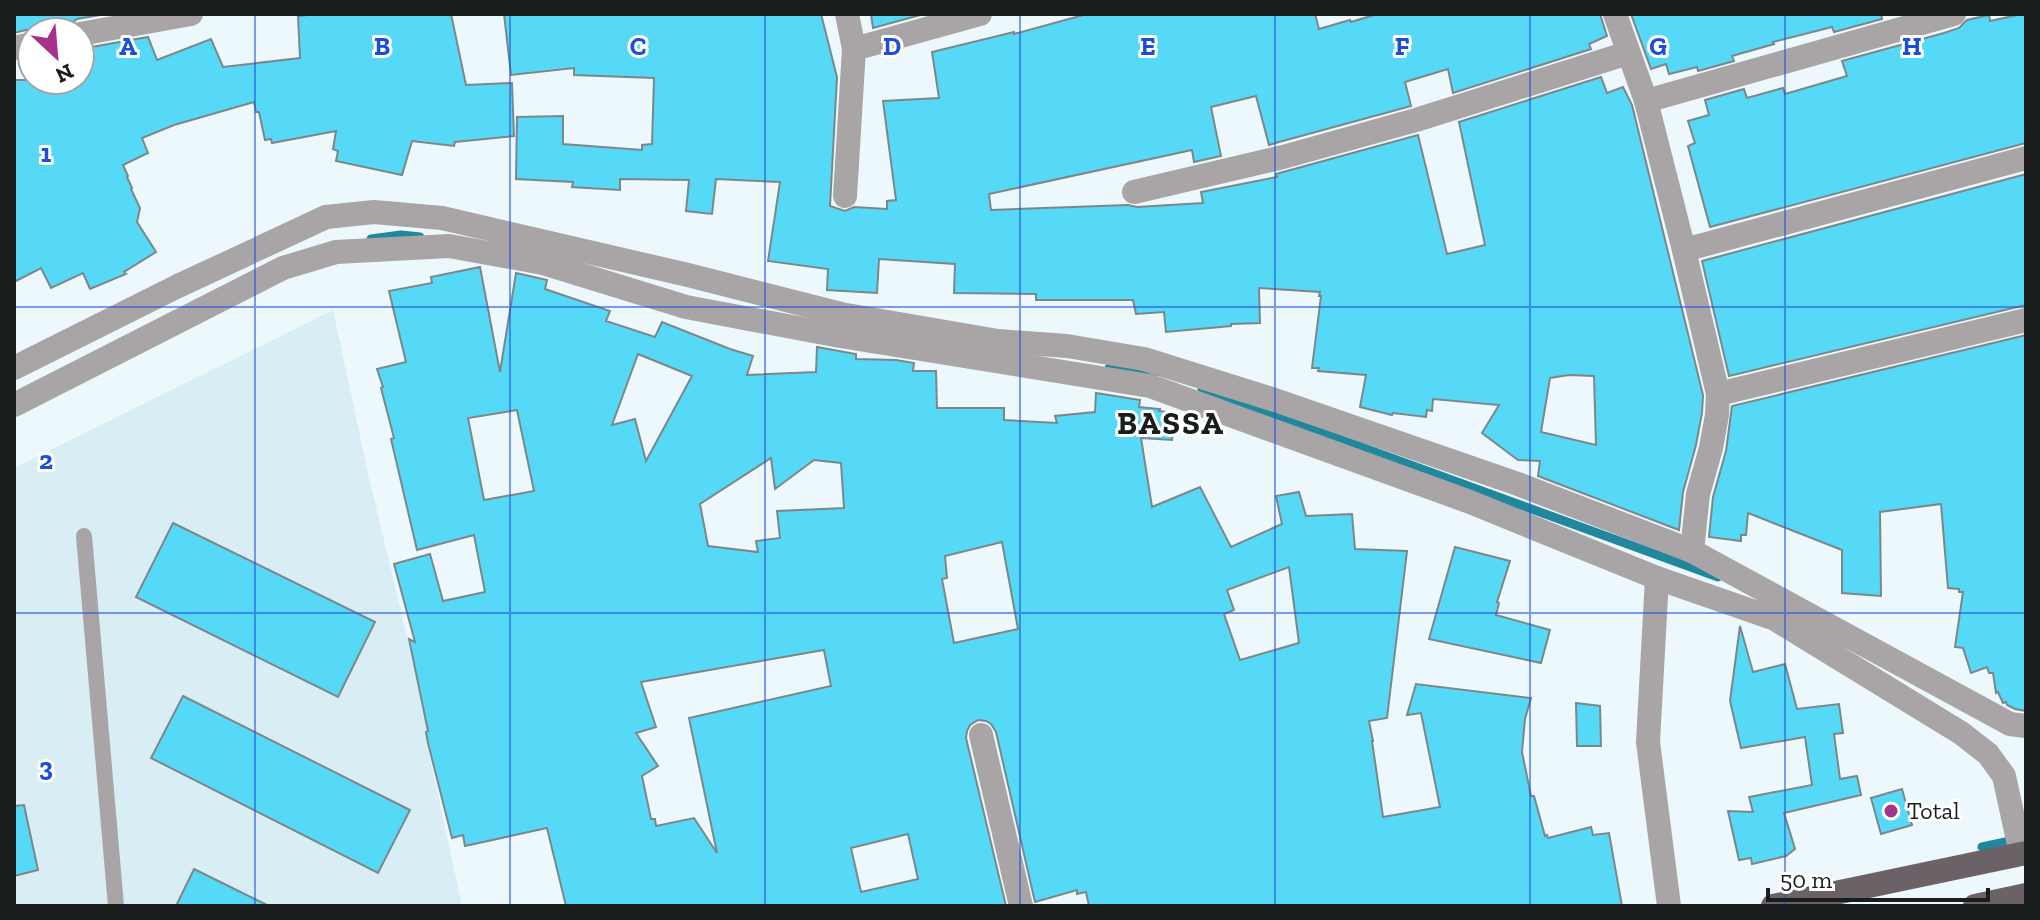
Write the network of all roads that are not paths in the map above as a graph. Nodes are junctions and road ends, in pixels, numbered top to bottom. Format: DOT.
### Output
graph roads {
  1 [pos="191,14"];
  2 [pos="847,14"];
  3 [pos="980,14"];
  4 [pos="1615,14"];
  5 [pos="1954,14"];
  6 [pos="96,31"];
  7 [pos="854,49"];
  8 [pos="1628,53"];
  9 [pos="1646,101"];
  10 [pos="2026,158"];
  11 [pos="1134,192"];
  12 [pos="845,196"];
  13 [pos="1684,250"];
  14 [pos="2026,320"];
  15 [pos="14,368"];
  16 [pos="1718,394"];
  17 [pos="14,405"];
  18 [pos="84,536"];
  19 [pos="1692,551"];
  20 [pos="1657,578"];
  21 [pos="2026,726"];
  22 [pos="981,735"];
  23 [pos="2023,853"];
  24 [pos="2026,895"];
  25 [pos="116,906"];
  26 [pos="1021,906"];
  27 [pos="1669,906"];
  28 [pos="1773,906"];
  29 [pos="1975,906"];
  1 -- 6 [label="street"];
  2 -- 7 [label="street"];
  3 -- 7 [label="street"];
  4 -- 8 [label="street"];
  5 -- 9 [label="street"];
  7 -- 12 [label="street"];
  8 -- 9 [label="street"];
  8 -- 11 [label="street"];
  9 -- 13 [label="street"];
  10 -- 13 [label="street"];
  13 -- 16 [label="street"];
  14 -- 16 [label="street"];
  15 -- 19 [label="street"];
  16 -- 19 [label="street"];
  17 -- 20 [label="street"];
  18 -- 25 [label="lane"];
  19 -- 21 [label="street"];
  20 -- 23 [label="street"];
  20 -- 27 [label="street"];
  22 -- 26 [label="street"];
  23 -- 28 [label="main road"];
  24 -- 29 [label="main road"];
}
